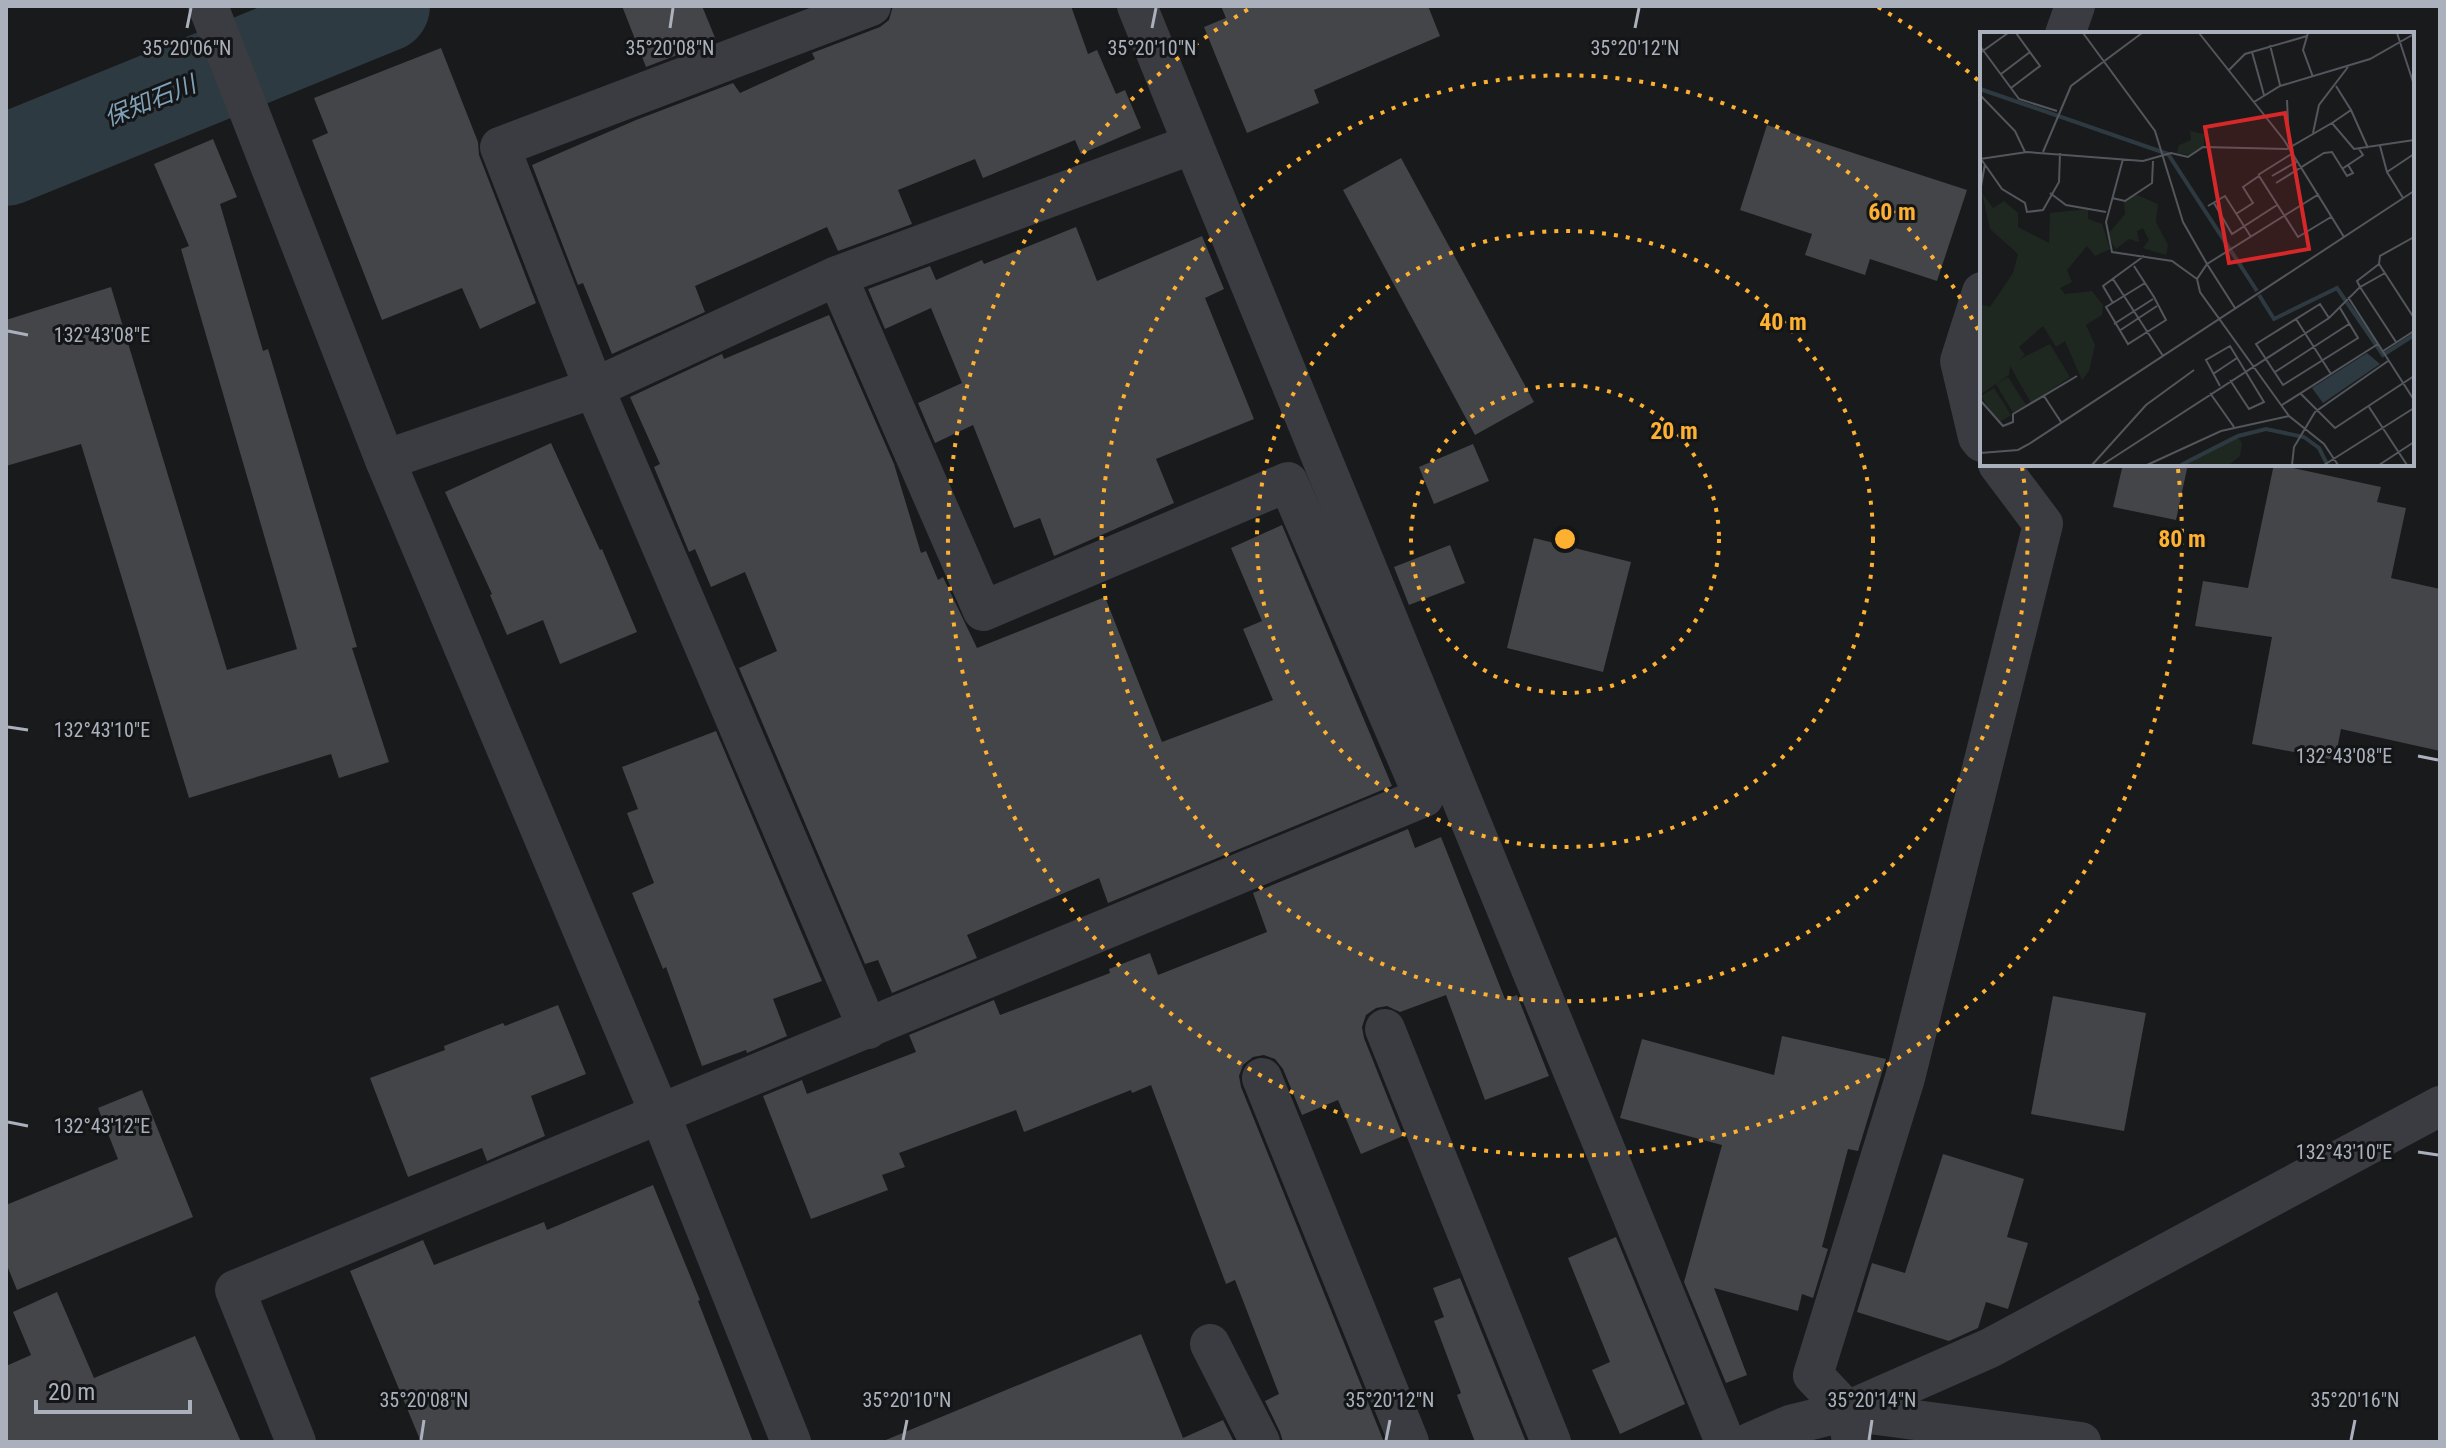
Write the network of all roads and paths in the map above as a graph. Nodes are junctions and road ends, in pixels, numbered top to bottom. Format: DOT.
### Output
graph roads {
  1 [pos="208,6"];
  2 [pos="871,6"];
  3 [pos="1137,6"];
  4 [pos="2075,6"];
  5 [pos="2066,32"];
  6 [pos="1193,144"];
  7 [pos="837,276"];
  8 [pos="1980,298"];
  9 [pos="594,388"];
  10 [pos="1980,440"];
  11 [pos="385,460"];
  12 [pos="2000,466"];
  13 [pos="1425,757"];
  14 [pos="868,1029"];
  15 [pos="1385,1029"];
  16 [pos="1262,1078"];
  17 [pos="2440,1106"];
  18 [pos="660,1114"];
  19 [pos="1210,1344"];
  20 [pos="1849,1427"];
  21 [pos="296,1442"];
  22 [pos="791,1442"];
  23 [pos="1260,1442"];
  24 [pos="1409,1442"];
  25 [pos="1551,1442"];
  26 [pos="1725,1442"];
  27 [pos="1751,1442"];
  28 [pos="2081,1442"];
  1 -- 11 [label="street"];
  2 -- 9 [label="street"];
  3 -- 6 [label="street"];
  4 -- 5 [label="street"];
  6 -- 7 [label="street"];
  6 -- 13 [label="street"];
  7 -- 9 [label="street"];
  7 -- 13 [label="street"];
  8 -- 10 [label="street"];
  9 -- 11 [label="street"];
  9 -- 14 [label="street"];
  11 -- 18 [label="street"];
  12 -- 20 [label="street"];
  13 -- 14 [label="street"];
  13 -- 26 [label="street"];
  14 -- 18 [label="street"];
  15 -- 25 [label="street"];
  16 -- 24 [label="street"];
  17 -- 20 [label="street"];
  18 -- 21 [label="street"];
  18 -- 22 [label="street"];
  19 -- 23 [label="street"];
  20 -- 27 [label="street"];
  20 -- 28 [label="street"];
}
